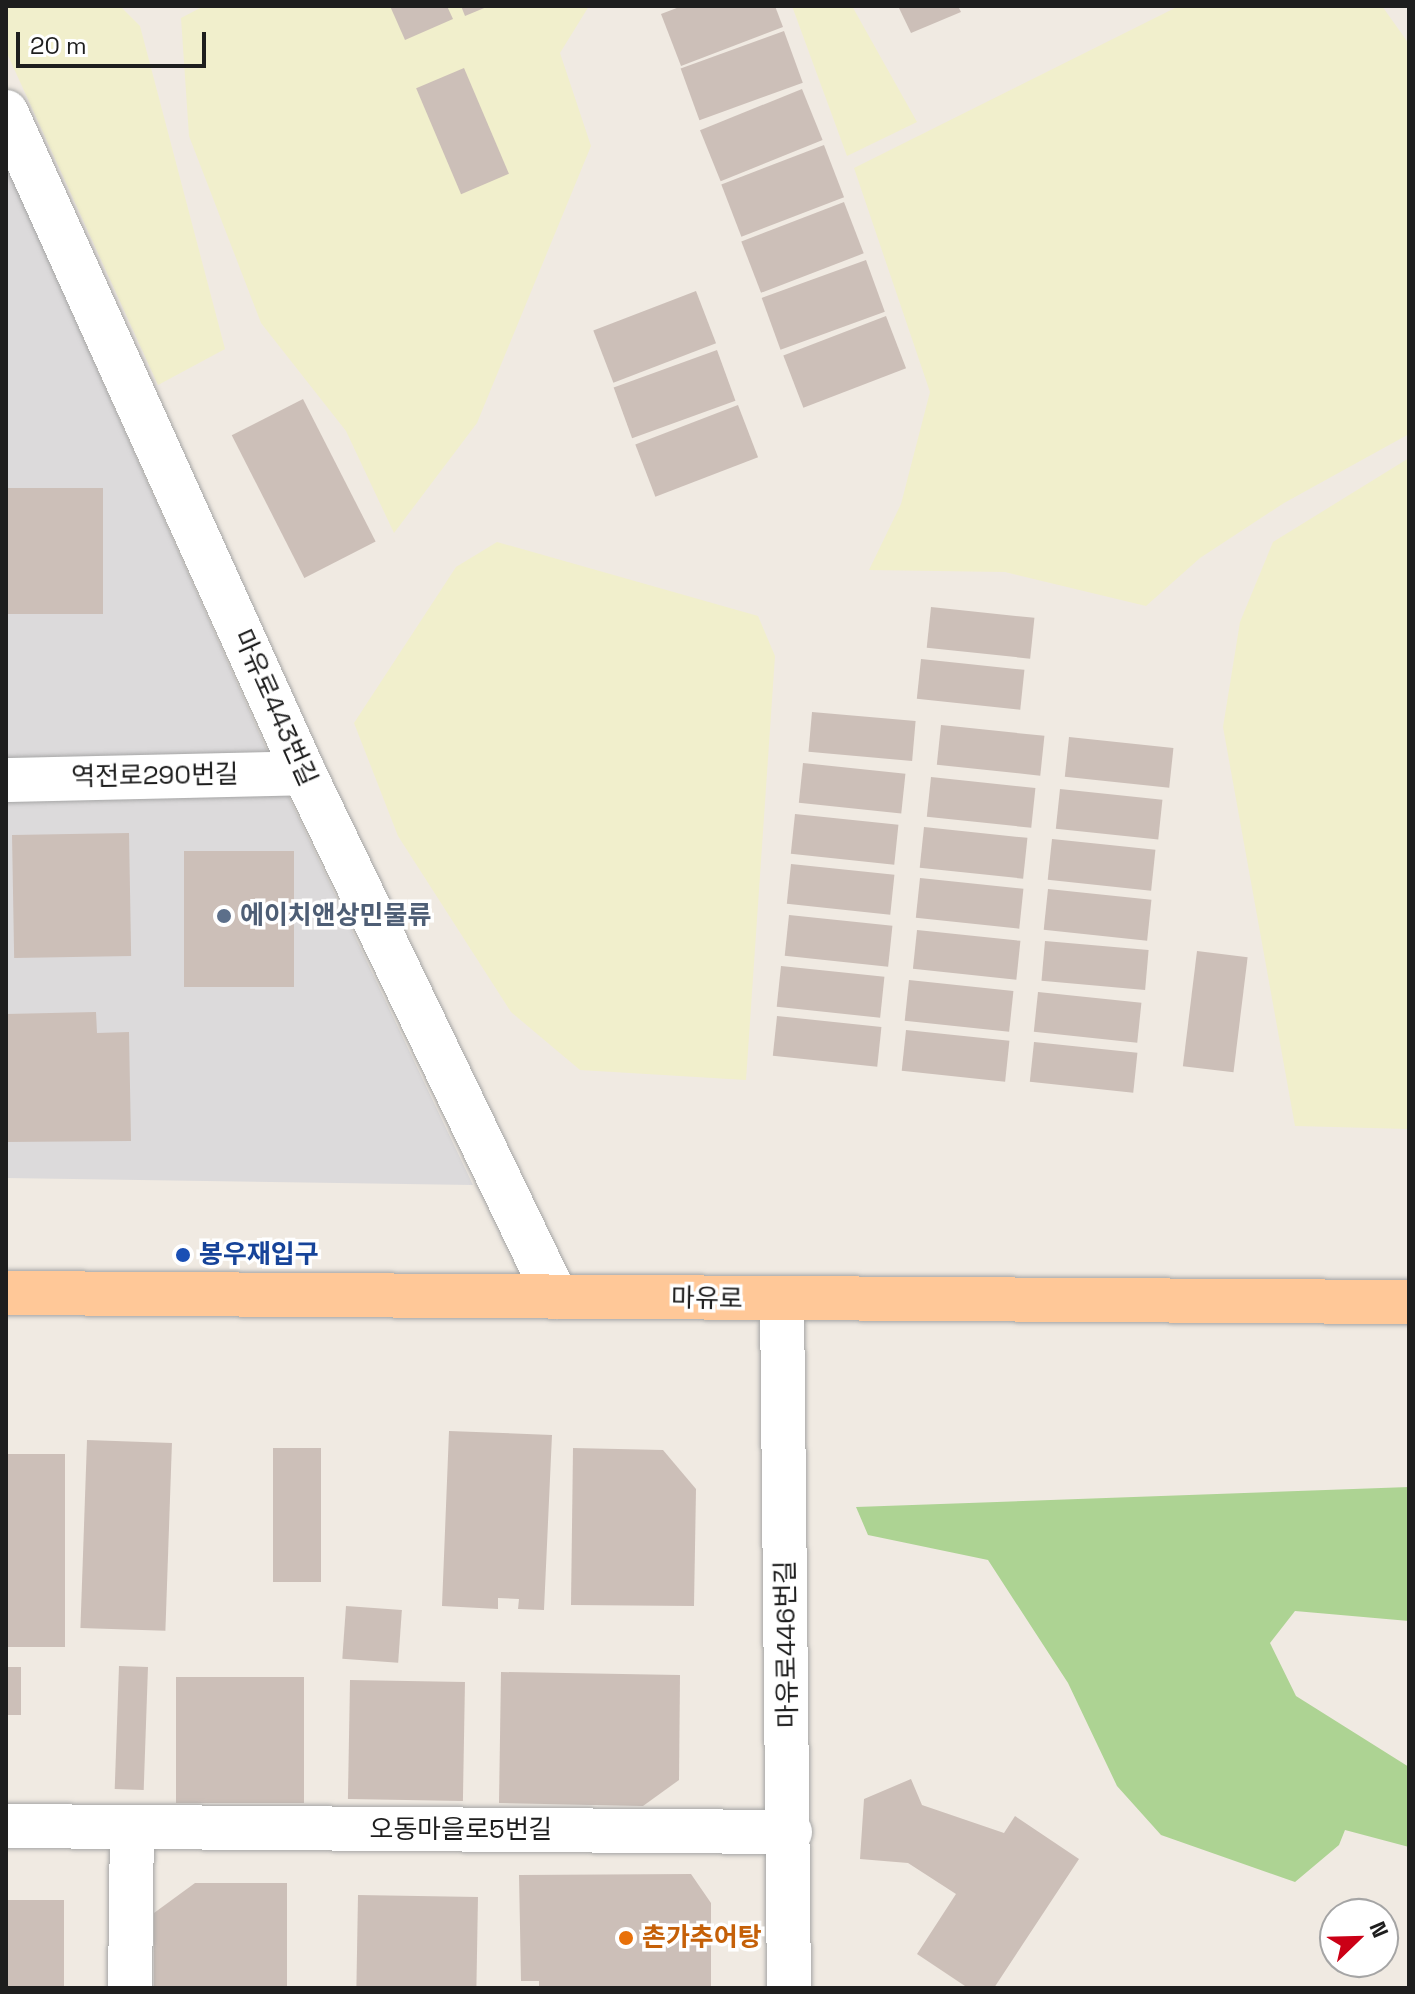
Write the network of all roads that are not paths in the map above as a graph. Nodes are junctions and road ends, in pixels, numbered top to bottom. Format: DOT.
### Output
graph roads {
  1 [pos="6,112"];
  2 [pos="304,773"];
  3 [pos="6,780"];
  4 [pos="6,1293"];
  5 [pos="556,1297"];
  6 [pos="782,1299"];
  7 [pos="1409,1302"];
  8 [pos="6,1826"];
  9 [pos="132,1827"];
  10 [pos="790,1832"];
  11 [pos="130,1988"];
  12 [pos="789,1988"];
  1 -- 2 [label="street, 마유로443번길"];
  2 -- 3 [label="street, 역전로290번길"];
  2 -- 5 [label="street, 마유로443번길"];
  4 -- 5 [label="main road, 마유로"];
  5 -- 6 [label="main road, 마유로"];
  6 -- 7 [label="main road, 마유로"];
  6 -- 10 [label="street, 마유로446번길"];
  8 -- 9 [label="street, 오동마을로5번길"];
  9 -- 10 [label="street, 오동마을로5번길"];
  9 -- 11 [label="street"];
  10 -- 12 [label="street, 마유로446번길"];
}
